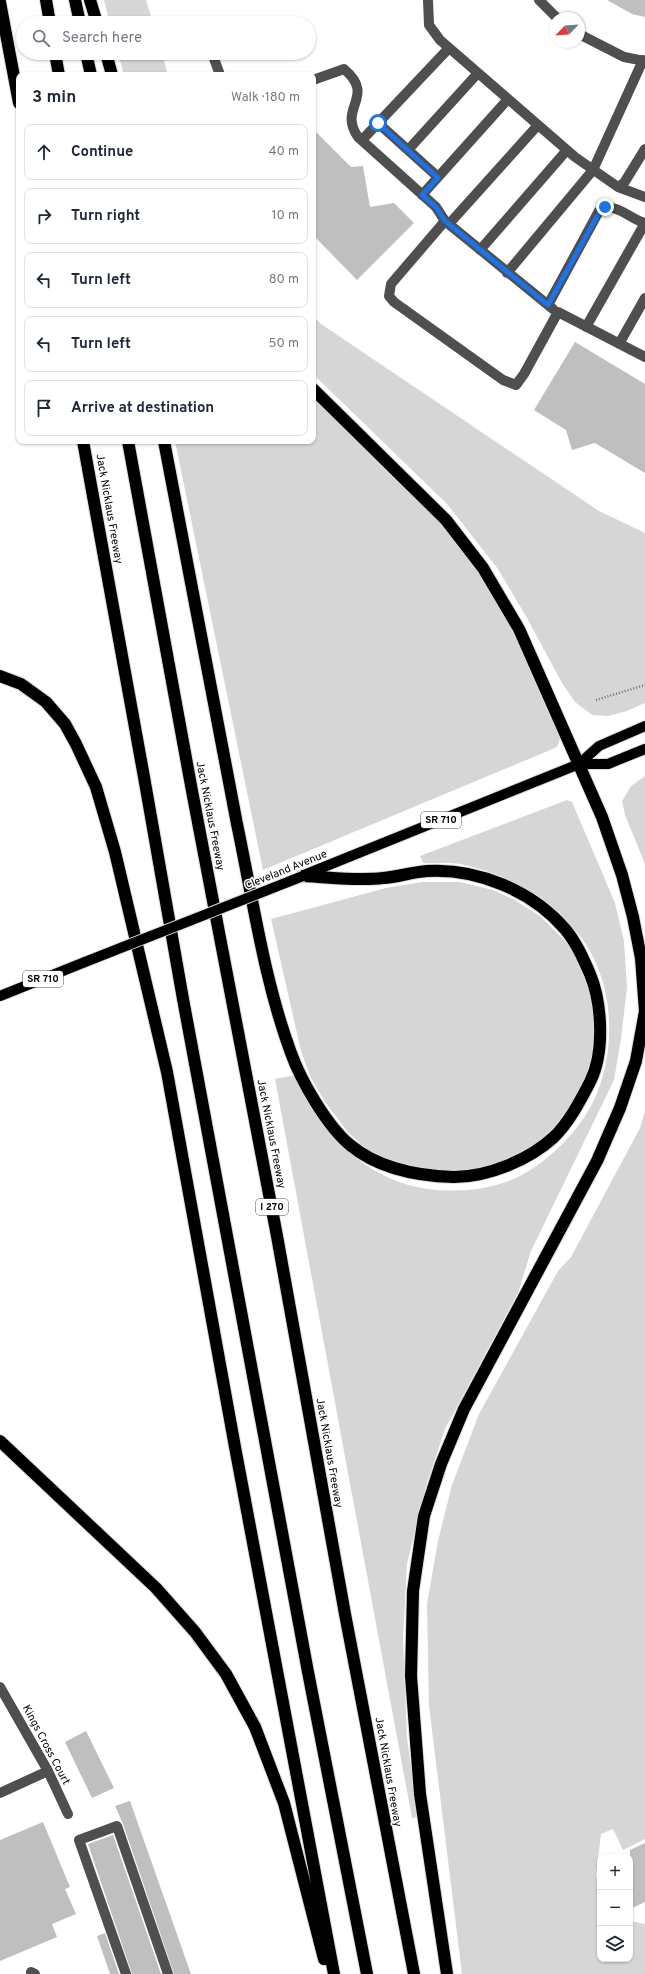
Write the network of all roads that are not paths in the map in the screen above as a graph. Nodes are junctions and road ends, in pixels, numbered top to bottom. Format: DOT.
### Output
graph roads {
  1 [pos="46,0"];
  2 [pos="75,0"];
  3 [pos="90,0"];
  4 [pos="428,0"];
  5 [pos="539,0"];
  6 [pos="0,2"];
  7 [pos="551,12"];
  8 [pos="49,16"];
  9 [pos="78,16"];
  10 [pos="95,16"];
  11 [pos="585,37"];
  12 [pos="449,48"];
  13 [pos="56,60"];
  14 [pos="88,60"];
  15 [pos="108,60"];
  16 [pos="215,60"];
  17 [pos="644,61"];
  18 [pos="58,72"];
  19 [pos="90,72"];
  20 [pos="111,72"];
  21 [pos="219,72"];
  22 [pos="478,73"];
  23 [pos="316,79"];
  24 [pos="16,87"];
  25 [pos="508,99"];
  26 [pos="378,123"];
  27 [pos="538,125"];
  28 [pos="362,140"];
  29 [pos="408,150"];
  30 [pos="567,150"];
  31 [pos="644,155"];
  32 [pos="593,170"];
  33 [pos="438,178"];
  34 [pos="618,187"];
  35 [pos="422,195"];
  36 [pos="645,197"];
  37 [pos="447,223"];
  38 [pos="645,223"];
  39 [pos="480,250"];
  40 [pos="507,273"];
  41 [pos="645,298"];
  42 [pos="548,305"];
  43 [pos="558,312"];
  44 [pos="586,327"];
  45 [pos="619,344"];
  46 [pos="645,358"];
  47 [pos="316,392"];
  48 [pos="84,444"];
  49 [pos="129,444"];
  50 [pos="165,444"];
  51 [pos="0,676"];
  52 [pos="645,726"];
  53 [pos="645,749"];
  54 [pos="579,764"];
  55 [pos="303,876"];
  56 [pos="0,996"];
  57 [pos="0,1441"];
  58 [pos="0,1688"];
  59 [pos="48,1771"];
  60 [pos="0,1793"];
  61 [pos="68,1814"];
  62 [pos="126,1974"];
  63 [pos="168,1974"];
  64 [pos="327,1974"];
  65 [pos="334,1974"];
  66 [pos="367,1974"];
  67 [pos="414,1974"];
  68 [pos="447,1974"];
  1 -- 8 [label="highway"];
  2 -- 9 [label="highway"];
  3 -- 10 [label="highway"];
  4 -- 12 [label="street"];
  5 -- 7 [label="street"];
  6 -- 24 [label="highway"];
  11 -- 17 [label="street"];
  12 -- 22 [label="street"];
  12 -- 26 [label="street"];
  13 -- 18 [label="highway"];
  14 -- 19 [label="highway"];
  15 -- 20 [label="highway"];
  16 -- 21 [label="street"];
  17 -- 32 [label="street"];
  22 -- 25 [label="street"];
  22 -- 29 [label="street"];
  23 -- 28 [label="street"];
  25 -- 27 [label="street"];
  25 -- 33 [label="street"];
  26 -- 28 [label="street"];
  26 -- 29 [label="street"];
  27 -- 30 [label="street"];
  27 -- 37 [label="street"];
  28 -- 35 [label="street"];
  29 -- 33 [label="street"];
  30 -- 32 [label="street"];
  30 -- 39 [label="street"];
  31 -- 34 [label="street"];
  32 -- 34 [label="street"];
  32 -- 40 [label="street"];
  33 -- 35 [label="street"];
  34 -- 36 [label="street"];
  35 -- 37 [label="street"];
  37 -- 39 [label="street"];
  37 -- 43 [label="street"];
  38 -- 42 [label="street"];
  38 -- 44 [label="street"];
  39 -- 40 [label="street"];
  40 -- 42 [label="street"];
  41 -- 45 [label="street"];
  42 -- 43 [label="street"];
  43 -- 44 [label="street"];
  44 -- 45 [label="street"];
  45 -- 46 [label="street"];
  47 -- 54 [label="highway"];
  48 -- 66 [label="highway, Jack Nicklaus Freeway"];
  49 -- 67 [label="highway, Jack Nicklaus Freeway / I 270"];
  50 -- 55 [label="highway"];
  51 -- 65 [label="highway"];
  52 -- 54 [label="main road, Cleveland Avenue"];
  53 -- 54 [label="main road, Cleveland Avenue"];
  54 -- 55 [label="main road, Cleveland Avenue / SR 710"];
  54 -- 68 [label="highway"];
  55 -- 56 [label="main road, Cleveland Avenue / SR 710, bridge"];
  57 -- 64 [label="highway"];
  58 -- 59 [label="street, Kings Cross Court"];
  59 -- 60 [label="street"];
  59 -- 61 [label="street, Kings Cross Court"];
  62 -- 63 [label="street"];
}
